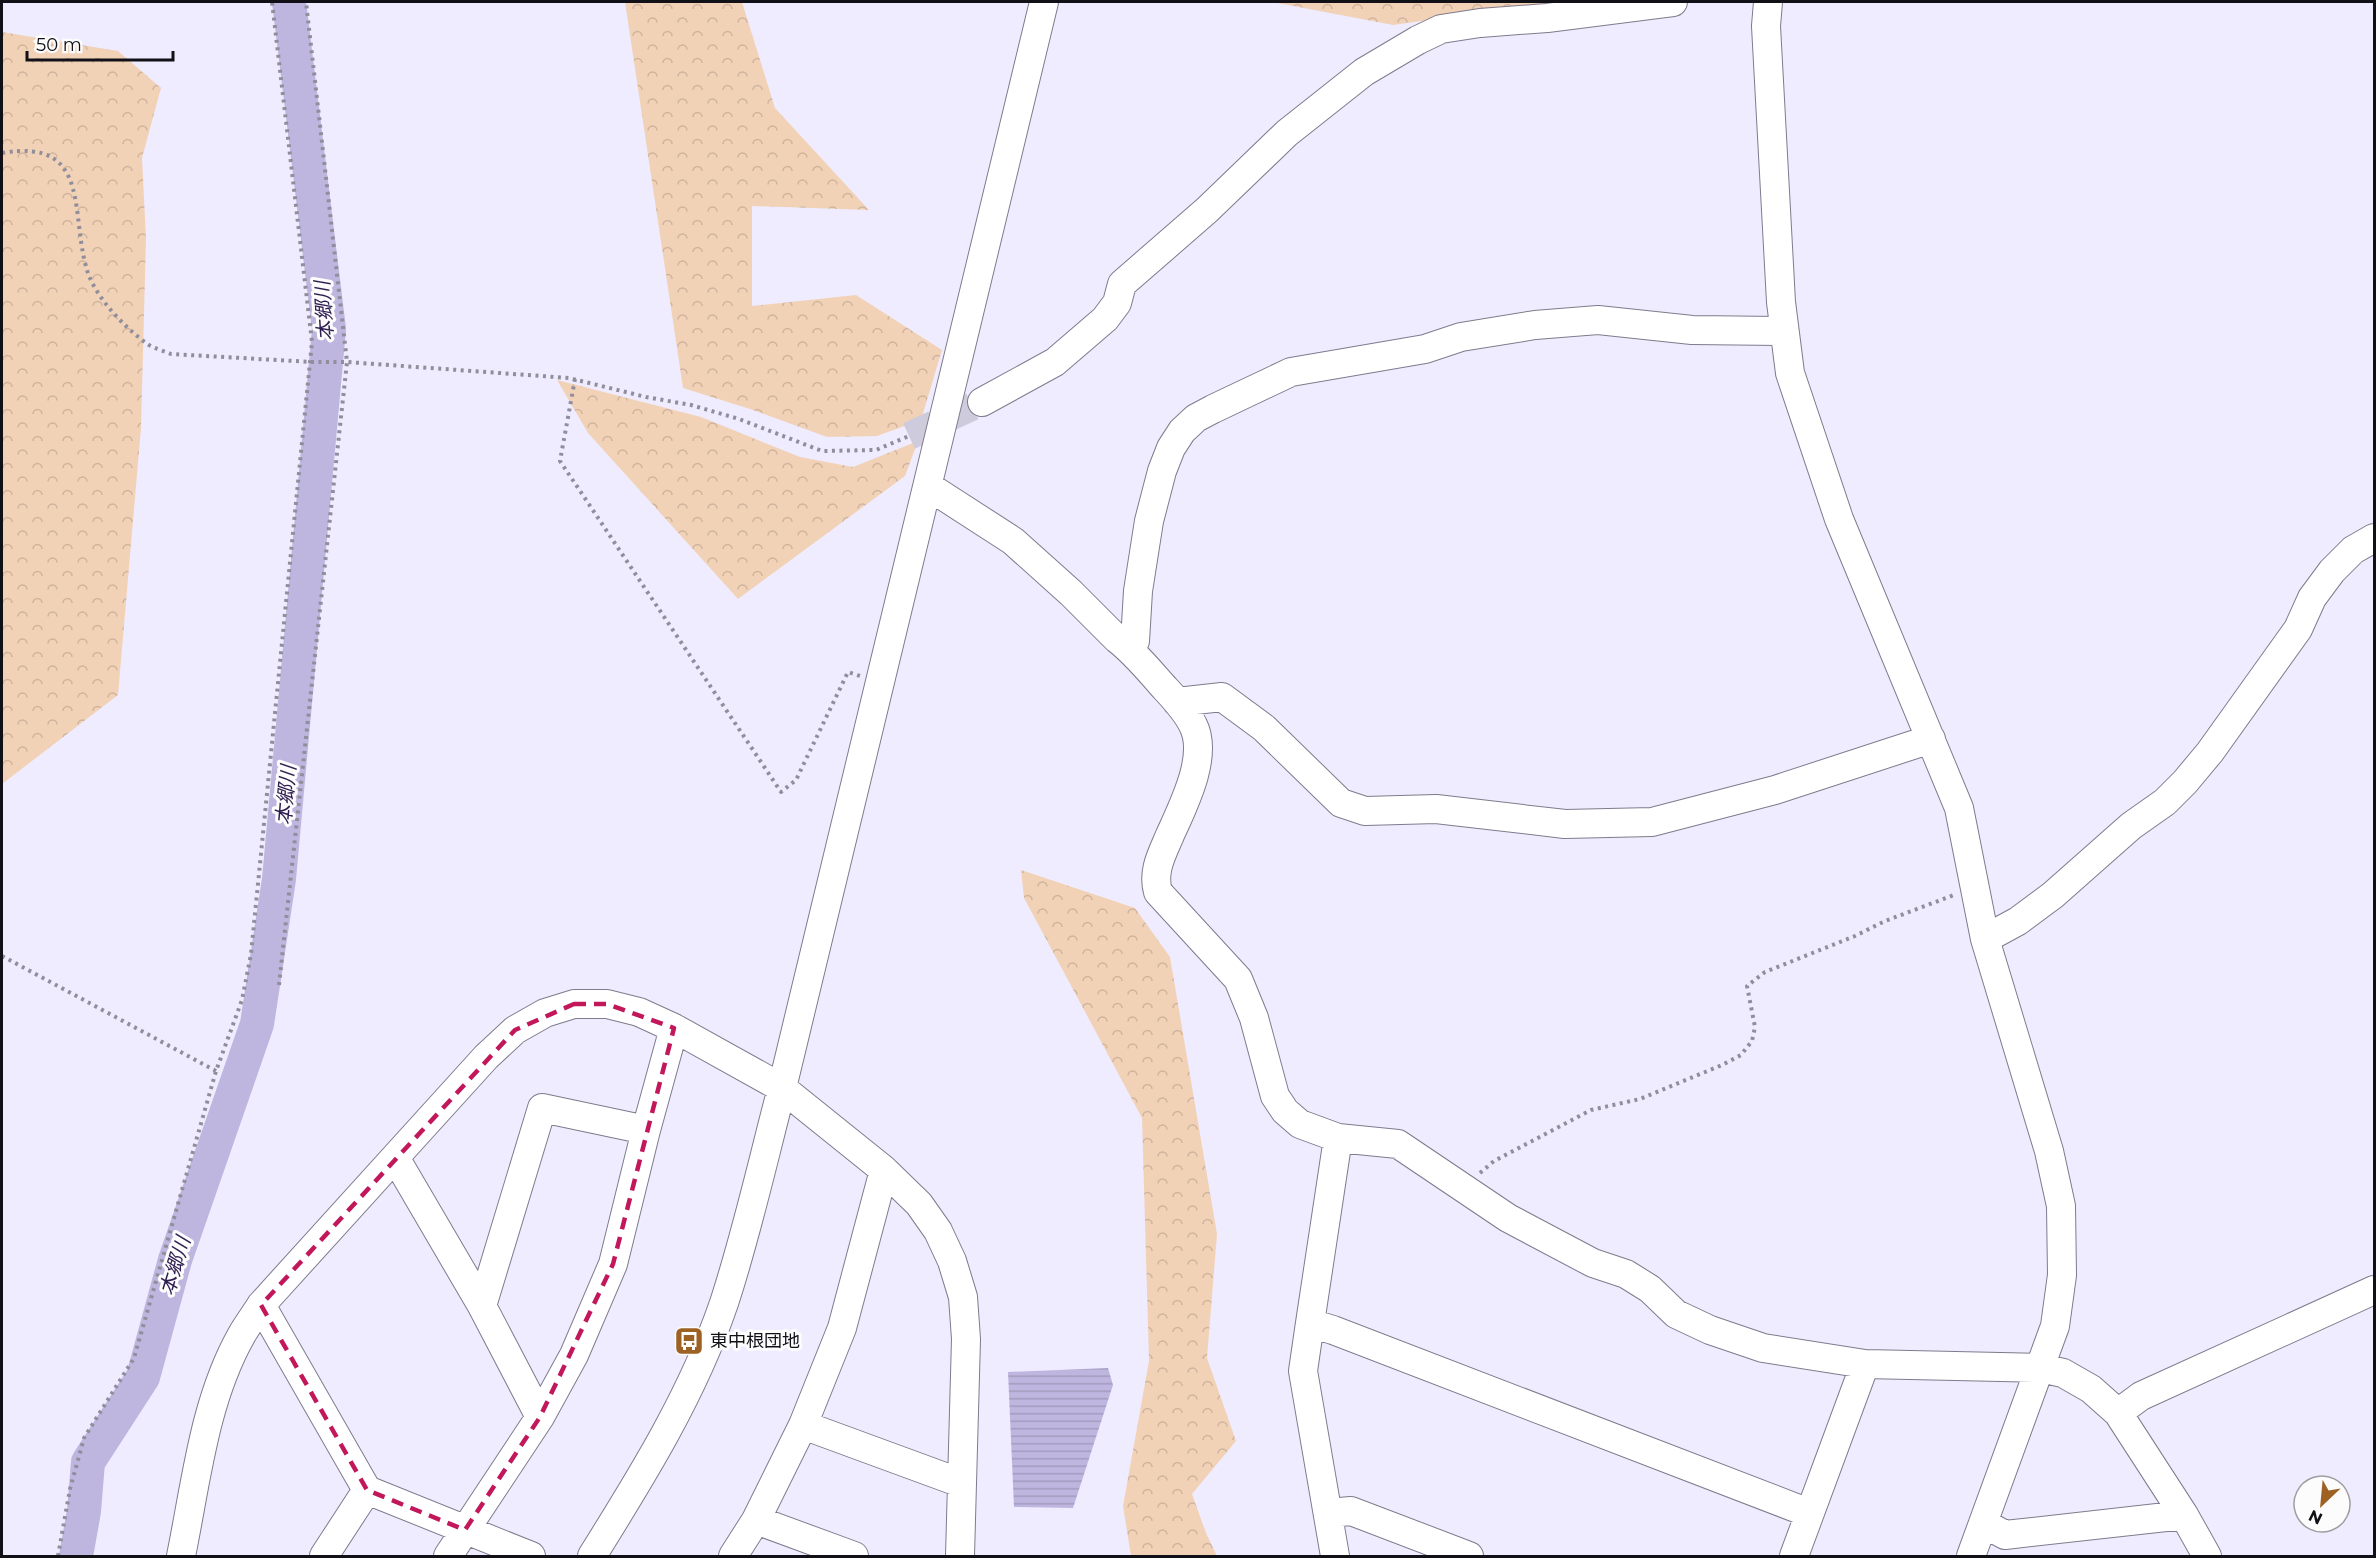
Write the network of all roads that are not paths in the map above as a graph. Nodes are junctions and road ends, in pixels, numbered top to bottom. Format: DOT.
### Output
graph roads {
  1 [pos="1044,2"];
  2 [pos="1673,2"];
  3 [pos="1768,2"];
  4 [pos="1784,331"];
  5 [pos="982,402"];
  6 [pos="928,486"];
  7 [pos="2374,538"];
  8 [pos="1131,649"];
  9 [pos="1177,702"];
  10 [pos="1931,739"];
  11 [pos="1985,939"];
  12 [pos="674,1028"];
  13 [pos="782,1088"];
  14 [pos="646,1130"];
  15 [pos="1338,1138"];
  16 [pos="396,1159"];
  17 [pos="884,1170"];
  18 [pos="2374,1290"];
  19 [pos="261,1305"];
  20 [pos="482,1306"];
  21 [pos="1310,1323"];
  22 [pos="1865,1364"];
  23 [pos="2040,1368"];
  24 [pos="2118,1413"];
  25 [pos="540,1417"];
  26 [pos="803,1425"];
  27 [pos="961,1483"];
  28 [pos="367,1491"];
  29 [pos="1328,1513"];
  30 [pos="1809,1513"];
  31 [pos="2184,1515"];
  32 [pos="756,1520"];
  33 [pos="1983,1523"];
  34 [pos="465,1530"];
  35 [pos="181,1557"];
  36 [pos="324,1557"];
  37 [pos="448,1557"];
  38 [pos="531,1557"];
  39 [pos="592,1557"];
  40 [pos="732,1557"];
  41 [pos="854,1557"];
  42 [pos="960,1557"];
  43 [pos="1335,1557"];
  44 [pos="1470,1557"];
  45 [pos="1794,1557"];
  46 [pos="1971,1557"];
  47 [pos="2207,1557"];
  1 -- 6 [label="street"];
  2 -- 5 [label="street"];
  3 -- 4 [label="street"];
  4 -- 8 [label="street"];
  4 -- 10 [label="street"];
  6 -- 8 [label="street"];
  6 -- 13 [label="street"];
  7 -- 11 [label="street"];
  8 -- 9 [label="street"];
  9 -- 10 [label="street"];
  9 -- 15 [label="street"];
  10 -- 11 [label="street"];
  11 -- 23 [label="street"];
  12 -- 13 [label="street"];
  12 -- 14 [label="street"];
  12 -- 16 [label="street"];
  13 -- 17 [label="street"];
  13 -- 39 [label="street"];
  14 -- 20 [label="street"];
  14 -- 25 [label="street"];
  15 -- 21 [label="street"];
  15 -- 22 [label="street"];
  16 -- 19 [label="street"];
  16 -- 20 [label="street"];
  17 -- 26 [label="street"];
  17 -- 27 [label="street"];
  18 -- 24 [label="street"];
  19 -- 28 [label="street"];
  19 -- 35 [label="street"];
  20 -- 25 [label="street"];
  21 -- 29 [label="street"];
  21 -- 30 [label="street"];
  22 -- 23 [label="street"];
  22 -- 30 [label="street"];
  23 -- 24 [label="street"];
  23 -- 33 [label="street"];
  24 -- 31 [label="street"];
  25 -- 34 [label="street"];
  26 -- 27 [label="street"];
  26 -- 32 [label="street"];
  27 -- 42 [label="street"];
  28 -- 34 [label="street"];
  28 -- 36 [label="street"];
  29 -- 43 [label="street"];
  29 -- 44 [label="street"];
  30 -- 45 [label="street"];
  31 -- 33 [label="street"];
  31 -- 47 [label="street"];
  32 -- 40 [label="street"];
  32 -- 41 [label="street"];
  33 -- 46 [label="street"];
  34 -- 37 [label="street"];
  34 -- 38 [label="street"];
}
